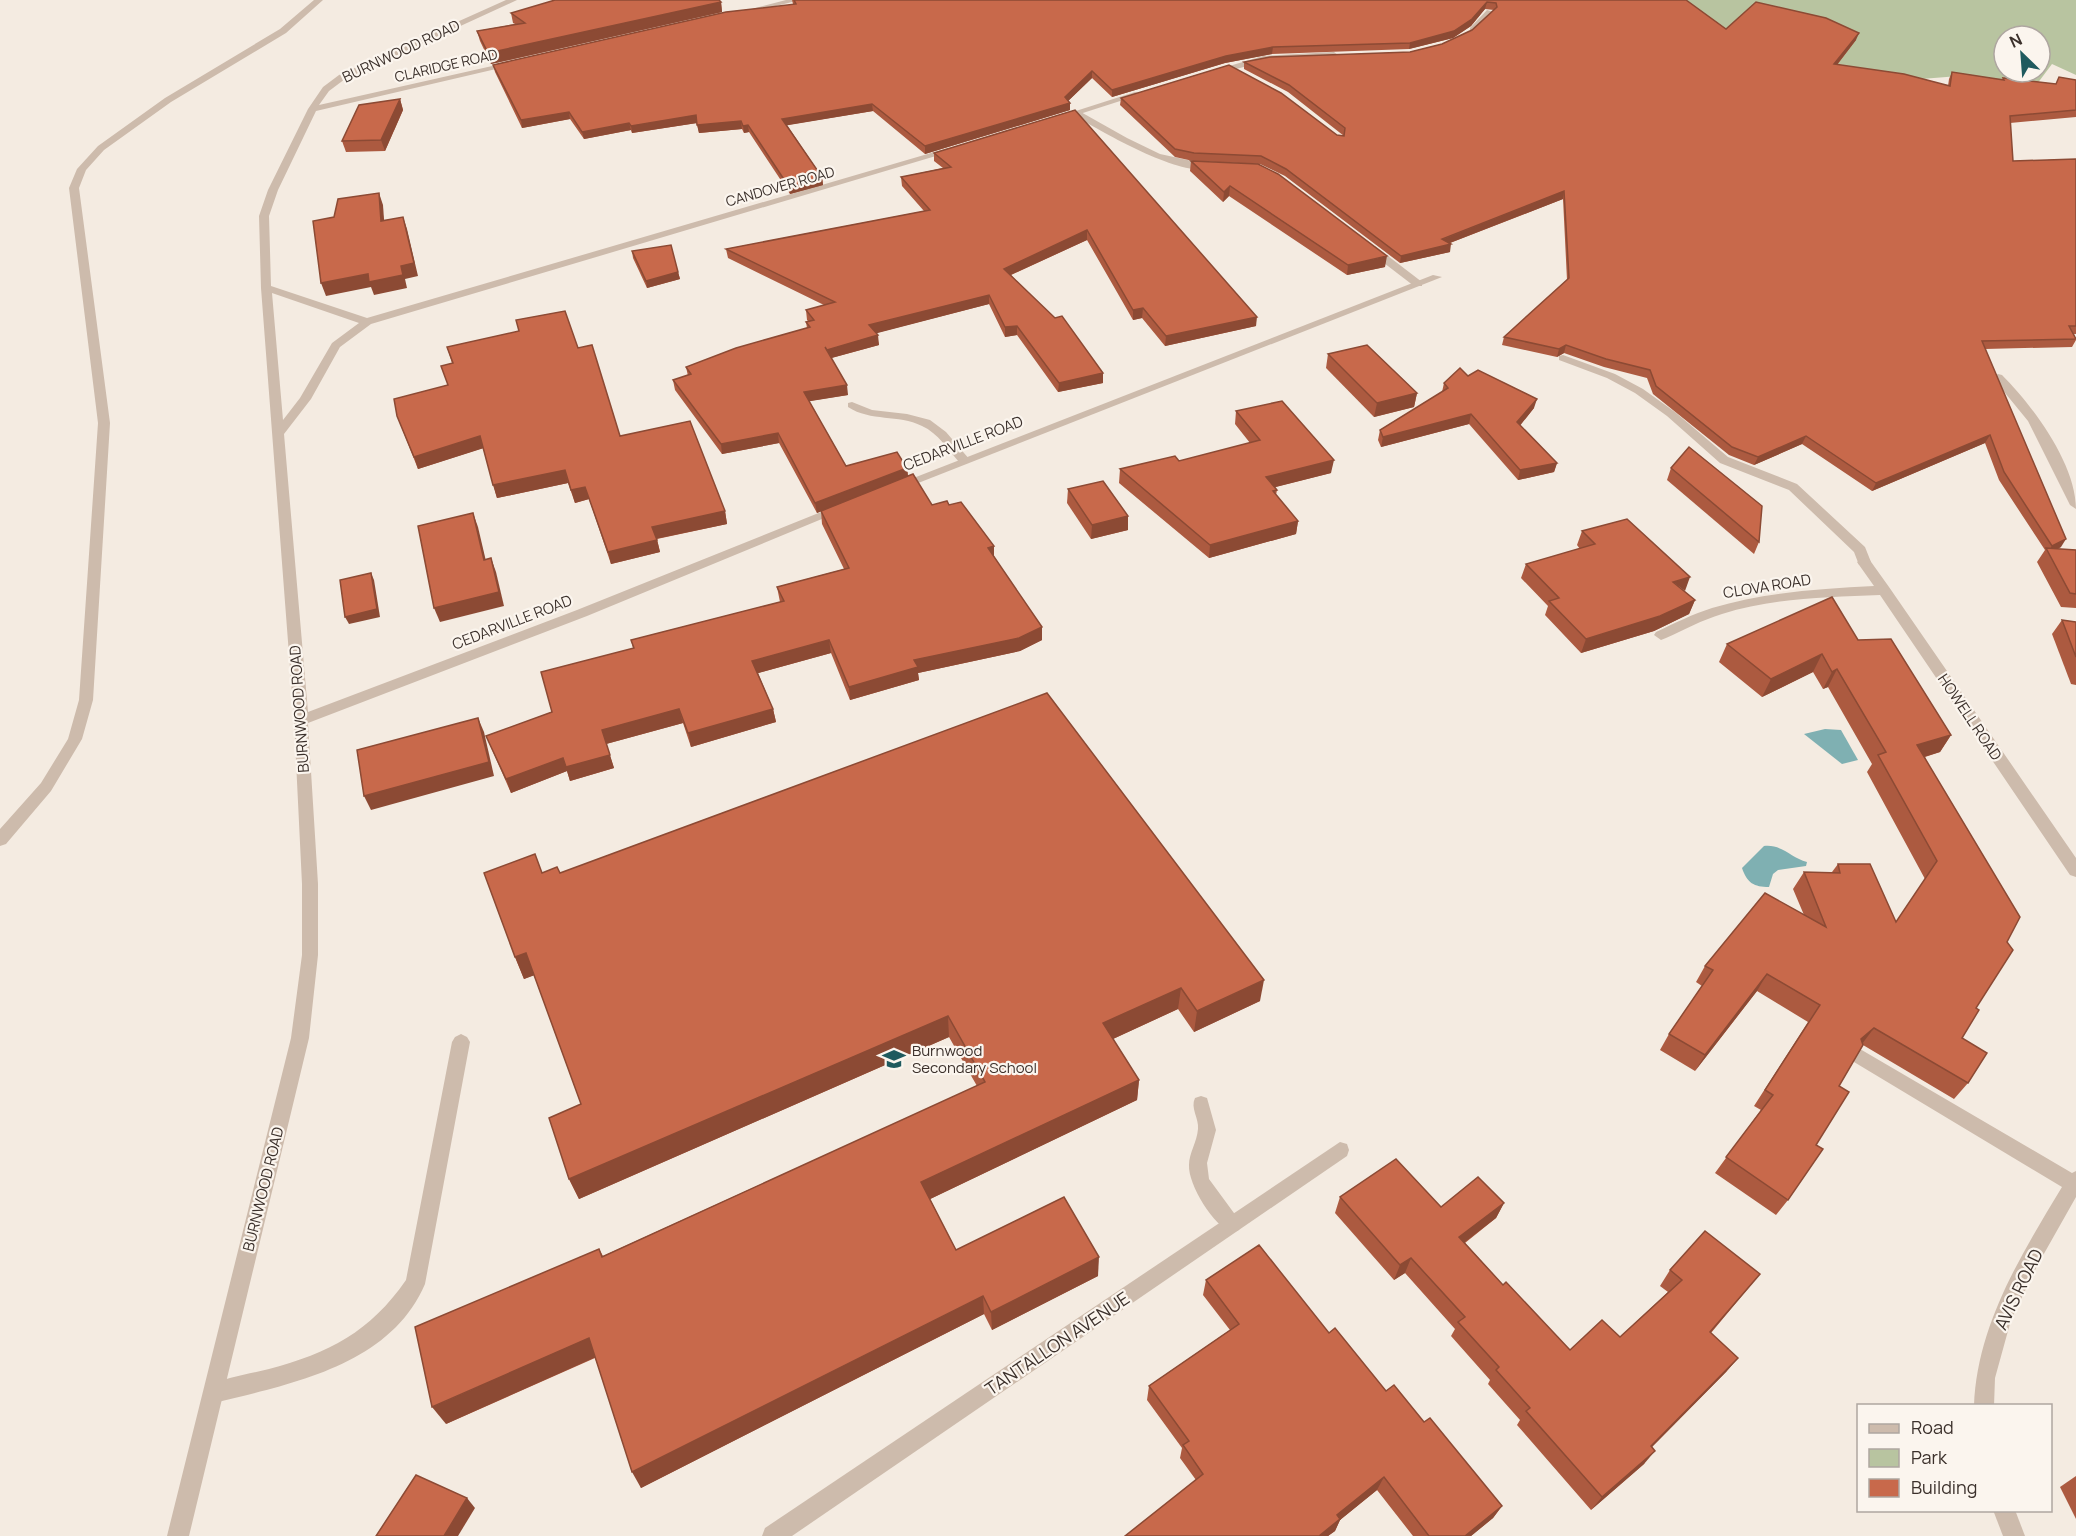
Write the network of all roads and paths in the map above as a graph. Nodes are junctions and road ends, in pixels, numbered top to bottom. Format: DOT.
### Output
graph roads {
  1 [pos="319,0"];
  2 [pos="513,0"];
  3 [pos="796,0"];
  4 [pos="1490,12"];
  5 [pos="727,16"];
  6 [pos="1462,38"];
  7 [pos="1348,55"];
  8 [pos="520,62"];
  9 [pos="1229,67"];
  10 [pos="1240,72"];
  11 [pos="1201,75"];
  12 [pos="1145,92"];
  13 [pos="312,109"];
  14 [pos="1076,113"];
  15 [pos="1049,120"];
  16 [pos="960,148"];
  17 [pos="1217,166"];
  18 [pos="1365,243"];
  19 [pos="1437,277"];
  20 [pos="1418,284"];
  21 [pos="266,288"];
  22 [pos="367,322"];
  23 [pos="1563,358"];
  24 [pos="1998,377"];
  25 [pos="852,405"];
  26 [pos="278,433"];
  27 [pos="964,460"];
  28 [pos="889,490"];
  29 [pos="856,503"];
  30 [pos="2076,505"];
  31 [pos="1884,590"];
  32 [pos="1661,635"];
  33 [pos="301,720"];
  34 [pos="0,840"];
  35 [pos="2076,871"];
  36 [pos="461,1042"];
  37 [pos="1860,1057"];
  38 [pos="1201,1104"];
  39 [pos="1340,1150"];
  40 [pos="2075,1182"];
  41 [pos="1232,1224"];
  42 [pos="214,1393"];
  43 [pos="1983,1404"];
  44 [pos="2005,1512"];
  45 [pos="178,1536"];
  46 [pos="772,1536"];
  47 [pos="2014,1536"];
  1 -- 34 [label="street"];
  2 -- 13 [label="street, BURNWOOD ROAD"];
  3 -- 5 [label="street"];
  4 -- 6 [label="street"];
  7 -- 9 [label="street"];
  8 -- 13 [label="street, CLARIDGE ROAD"];
  9 -- 10 [label="street"];
  9 -- 11 [label="street"];
  12 -- 14 [label="street"];
  13 -- 21 [label="street, BURNWOOD ROAD"];
  14 -- 15 [label="street"];
  14 -- 17 [label="street"];
  16 -- 22 [label="street, CANDOVER ROAD"];
  18 -- 20 [label="street"];
  19 -- 20 [label="street, CEDARVILLE ROAD"];
  20 -- 27 [label="street, CEDARVILLE ROAD"];
  21 -- 22 [label="street"];
  21 -- 26 [label="street, BURNWOOD ROAD"];
  22 -- 26 [label="street, CANDOVER ROAD"];
  23 -- 31 [label="street, HOWELL ROAD"];
  24 -- 30 [label="street"];
  25 -- 27 [label="street"];
  26 -- 33 [label="street, BURNWOOD ROAD"];
  27 -- 28 [label="street, CEDARVILLE ROAD"];
  29 -- 33 [label="street, CEDARVILLE ROAD"];
  31 -- 32 [label="street, CLOVA ROAD"];
  31 -- 35 [label="street, HOWELL ROAD"];
  33 -- 42 [label="street, BURNWOOD ROAD"];
  36 -- 42 [label="street"];
  37 -- 40 [label="street"];
  38 -- 41 [label="street"];
  39 -- 41 [label="street, TANTALLON AVENUE"];
  40 -- 43 [label="street, AVIS ROAD"];
  41 -- 46 [label="street, TANTALLON AVENUE"];
  42 -- 45 [label="street, BURNWOOD ROAD"];
  44 -- 47 [label="street"];
}
